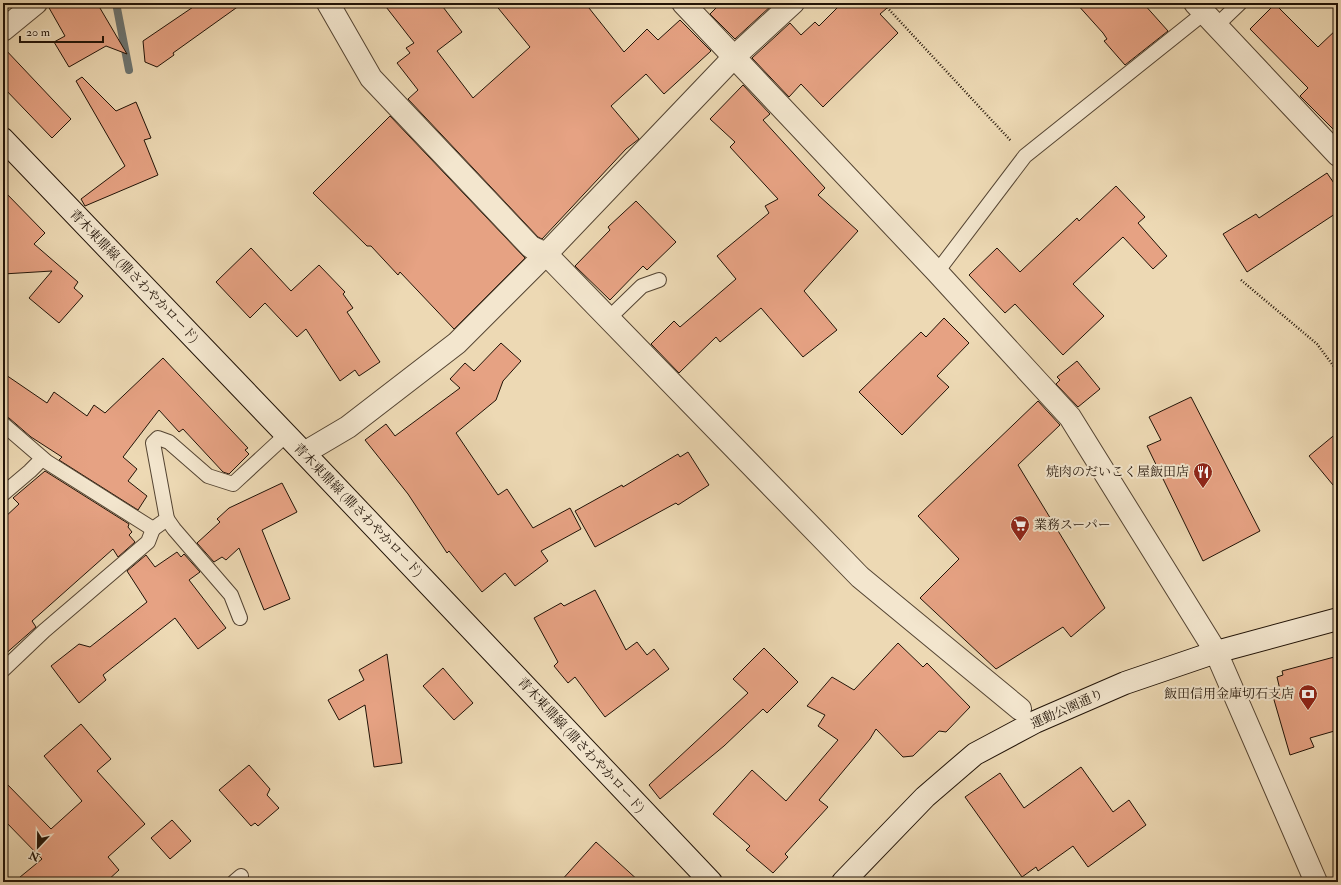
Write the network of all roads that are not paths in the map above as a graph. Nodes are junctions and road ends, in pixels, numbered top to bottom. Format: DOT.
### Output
graph roads {
  1 [pos="36,3"];
  2 [pos="328,3"];
  3 [pos="683,3"];
  4 [pos="794,3"];
  5 [pos="1240,3"];
  6 [pos="1205,14"];
  7 [pos="3,30"];
  8 [pos="735,56"];
  9 [pos="3,139"];
  10 [pos="1338,155"];
  11 [pos="546,254"];
  12 [pos="937,272"];
  13 [pos="659,280"];
  14 [pos="608,319"];
  15 [pos="3,424"];
  16 [pos="286,435"];
  17 [pos="304,453"];
  18 [pos="42,458"];
  19 [pos="3,494"];
  20 [pos="167,519"];
  21 [pos="153,529"];
  22 [pos="240,618"];
  23 [pos="1338,619"];
  24 [pos="1216,652"];
  25 [pos="3,670"];
  26 [pos="1020,709"];
  27 [pos="711,882"];
  28 [pos="844,882"];
  29 [pos="1316,882"];
  1 -- 7 [label="street"];
  2 -- 11 [label="street"];
  3 -- 8 [label="street"];
  4 -- 8 [label="street"];
  5 -- 6 [label="lane"];
  6 -- 10 [label="street"];
  6 -- 12 [label="lane"];
  8 -- 11 [label="street"];
  8 -- 12 [label="street"];
  9 -- 16 [label="street, 青木東鼎線 (鼎さわやかロード)"];
  11 -- 14 [label="street"];
  11 -- 17 [label="street"];
  12 -- 24 [label="street"];
  13 -- 14 [label="lane"];
  14 -- 26 [label="street"];
  15 -- 18 [label="lane"];
  16 -- 17 [label="street, 青木東鼎線 (鼎さわやかロード)"];
  16 -- 20 [label="lane"];
  17 -- 27 [label="street, 青木東鼎線 (鼎さわやかロード)"];
  18 -- 19 [label="lane"];
  18 -- 21 [label="lane"];
  20 -- 21 [label="lane"];
  20 -- 22 [label="lane"];
  21 -- 25 [label="lane"];
  23 -- 24 [label="street, 運動公園通り"];
  24 -- 28 [label="street, 運動公園通り"];
  24 -- 29 [label="street"];
}
